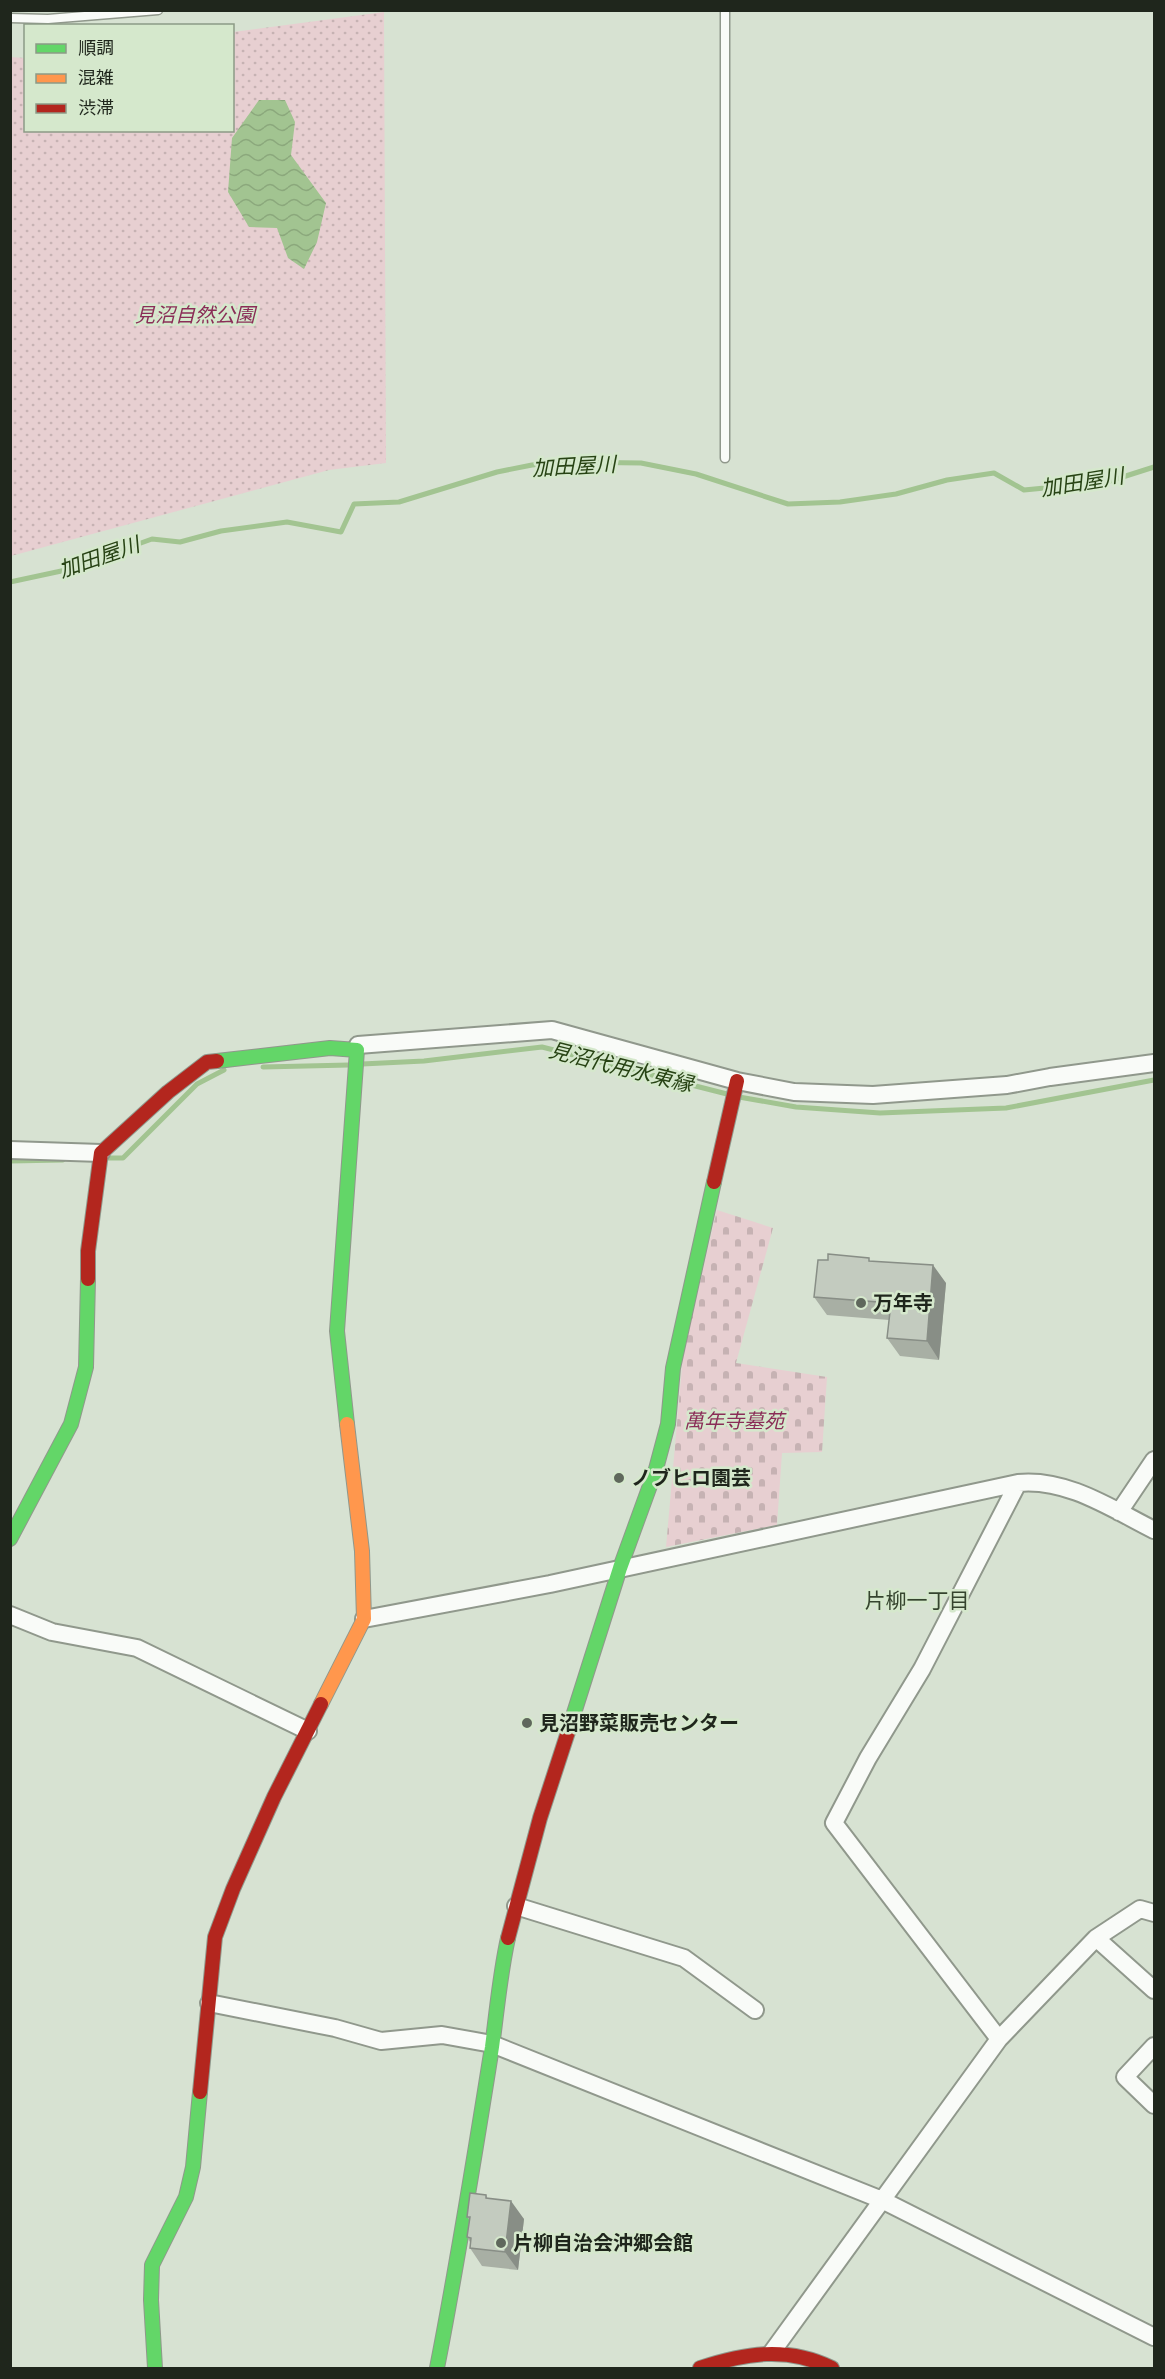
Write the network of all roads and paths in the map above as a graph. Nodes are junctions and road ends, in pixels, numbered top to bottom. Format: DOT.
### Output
graph roads {
  1 [pos="158,10"];
  2 [pos="725,10"];
  3 [pos="10,18"];
  4 [pos="725,458"];
  5 [pos="358,1045"];
  6 [pos="1155,1063"];
  7 [pos="737,1081"];
  8 [pos="10,1150"];
  9 [pos="101,1153"];
  10 [pos="1155,1460"];
  11 [pos="1018,1483"];
  12 [pos="1119,1512"];
  13 [pos="1155,1530"];
  14 [pos="10,1539"];
  15 [pos="620,1568"];
  16 [pos="10,1615"];
  17 [pos="364,1619"];
  18 [pos="309,1731"];
  19 [pos="516,1906"];
  20 [pos="1155,1913"];
  21 [pos="1096,1938"];
  22 [pos="1155,1990"];
  23 [pos="209,2003"];
  24 [pos="755,2010"];
  25 [pos="999,2039"];
  26 [pos="492,2044"];
  27 [pos="1155,2046"];
  28 [pos="1155,2105"];
  29 [pos="882,2200"];
  30 [pos="1155,2337"];
  31 [pos="772,2352"];
  32 [pos="732,2363"];
  33 [pos="155,2368"];
  34 [pos="436,2368"];
  35 [pos="700,2368"];
  36 [pos="832,2368"];
  1 -- 3 [label="lane"];
  2 -- 4 [label="lane"];
  5 -- 7 [label="street"];
  6 -- 7 [label="street"];
  7 -- 15 [label="street"];
  8 -- 9 [label="street"];
  9 -- 14 [label="street"];
  9 -- 17 [label="street"];
  10 -- 12 [label="street"];
  11 -- 12 [label="street"];
  11 -- 15 [label="street"];
  11 -- 25 [label="street"];
  12 -- 13 [label="street"];
  15 -- 17 [label="street"];
  15 -- 19 [label="street"];
  16 -- 18 [label="street"];
  17 -- 18 [label="street"];
  18 -- 23 [label="street"];
  19 -- 24 [label="street"];
  19 -- 26 [label="street"];
  20 -- 21 [label="street"];
  21 -- 22 [label="street"];
  21 -- 25 [label="street"];
  23 -- 26 [label="street"];
  23 -- 33 [label="street"];
  25 -- 29 [label="street"];
  26 -- 29 [label="street"];
  26 -- 34 [label="street"];
  27 -- 28 [label="street"];
  29 -- 30 [label="street"];
  29 -- 31 [label="street"];
  31 -- 32 [label="street"];
  31 -- 36 [label="street"];
  32 -- 35 [label="street"];
}
